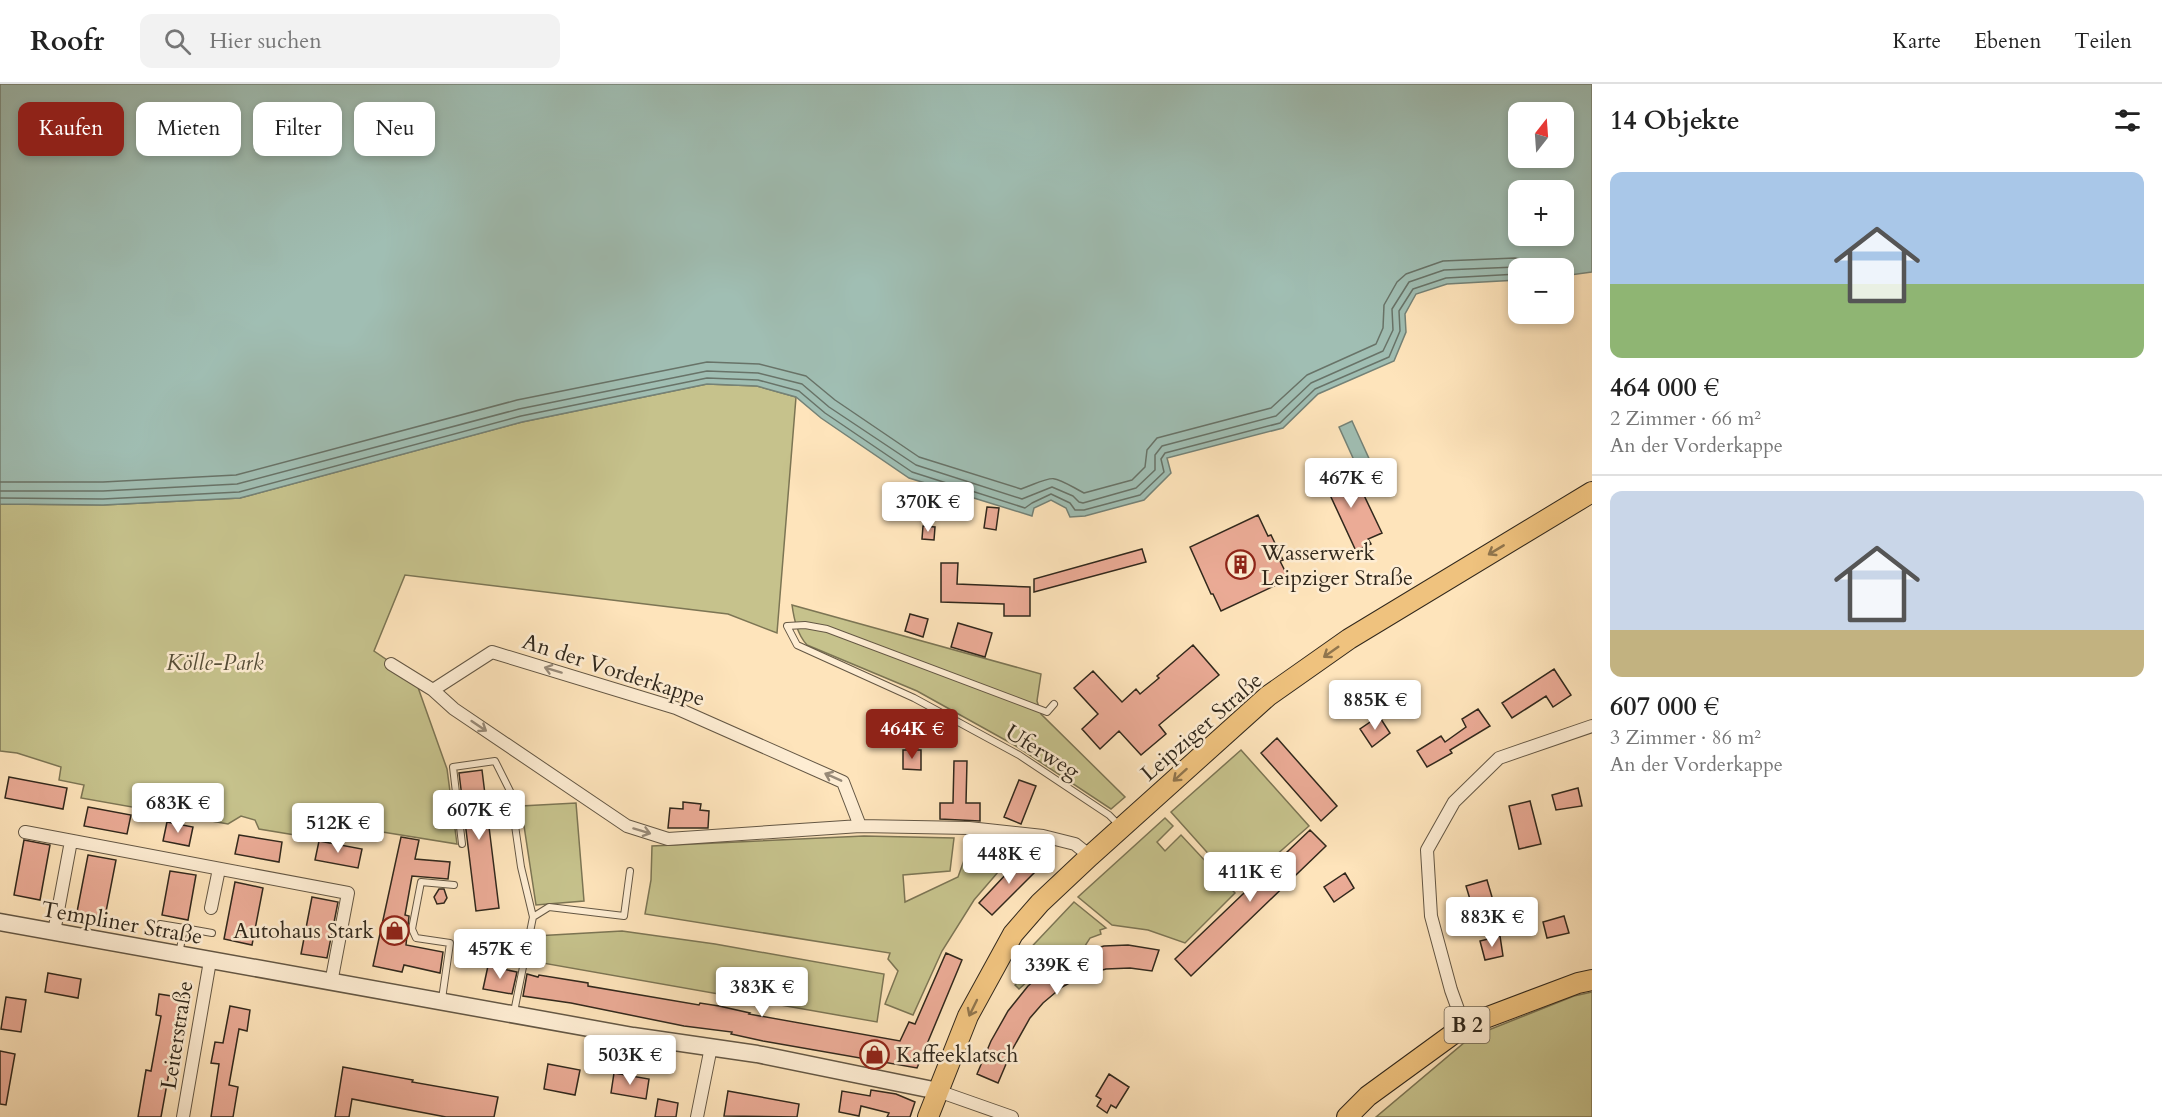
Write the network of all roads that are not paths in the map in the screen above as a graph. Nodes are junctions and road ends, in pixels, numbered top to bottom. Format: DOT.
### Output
graph roads {
  1 [pos="1592,492"];
  2 [pos="391,664"];
  3 [pos="433,690"];
  4 [pos="1054,704"];
  5 [pos="1592,726"];
  6 [pos="860,826"];
  7 [pos="1121,827"];
  8 [pos="25,832"];
  9 [pos="71,841"];
  10 [pos="462,844"];
  11 [pos="1090,856"];
  12 [pos="219,869"];
  13 [pos="630,871"];
  14 [pos="453,885"];
  15 [pos="211,908"];
  16 [pos="533,916"];
  17 [pos="0,922"];
  18 [pos="160,924"];
  19 [pos="184,928"];
  20 [pos="54,932"];
  21 [pos="212,933"];
  22 [pos="179,955"];
  23 [pos="210,961"];
  24 [pos="1592,980"];
  25 [pos="331,983"];
  26 [pos="442,1003"];
  27 [pos="513,1016"];
  28 [pos="1464,1026"];
  29 [pos="711,1047"];
  30 [pos="938,1091"];
  31 [pos="183,1117"];
  32 [pos="697,1117"];
  33 [pos="928,1117"];
  34 [pos="1012,1117"];
  35 [pos="1347,1117"];
  1 -- 7 [label="main road, Leipziger Straße, one-way"];
  2 -- 3 [label="street"];
  3 -- 6 [label="street, one-way"];
  6 -- 3 [label="street, An der Vorderkappe, one-way"];
  4 -- 7 [label="lane, Uferweg"];
  5 -- 28 [label="street"];
  6 -- 11 [label="street"];
  7 -- 11 [label="main road, Leipziger Straße"];
  8 -- 9 [label="street"];
  9 -- 12 [label="street"];
  9 -- 20 [label="street"];
  10 -- 16 [label="lane"];
  11 -- 30 [label="main road, Leipziger Straße, one-way"];
  12 -- 15 [label="street"];
  12 -- 25 [label="street"];
  13 -- 16 [label="lane"];
  14 -- 26 [label="lane"];
  16 -- 27 [label="lane"];
  17 -- 20 [label="street, Templiner Straße"];
  18 -- 19 [label="lane"];
  19 -- 21 [label="lane"];
  19 -- 22 [label="lane"];
  20 -- 22 [label="street, Templiner Straße"];
  22 -- 23 [label="street, Templiner Straße"];
  23 -- 25 [label="street, Templiner Straße"];
  23 -- 31 [label="street, Leiterstraße"];
  24 -- 28 [label="main road, B 2"];
  25 -- 26 [label="street, Templiner Straße"];
  26 -- 27 [label="street, Templiner Straße"];
  27 -- 29 [label="street, Templiner Straße"];
  28 -- 35 [label="main road, B 2"];
  29 -- 30 [label="street, Templiner Straße"];
  29 -- 32 [label="street"];
  30 -- 33 [label="main road, Leipziger Straße"];
  30 -- 34 [label="street, Templiner Straße"];
}
